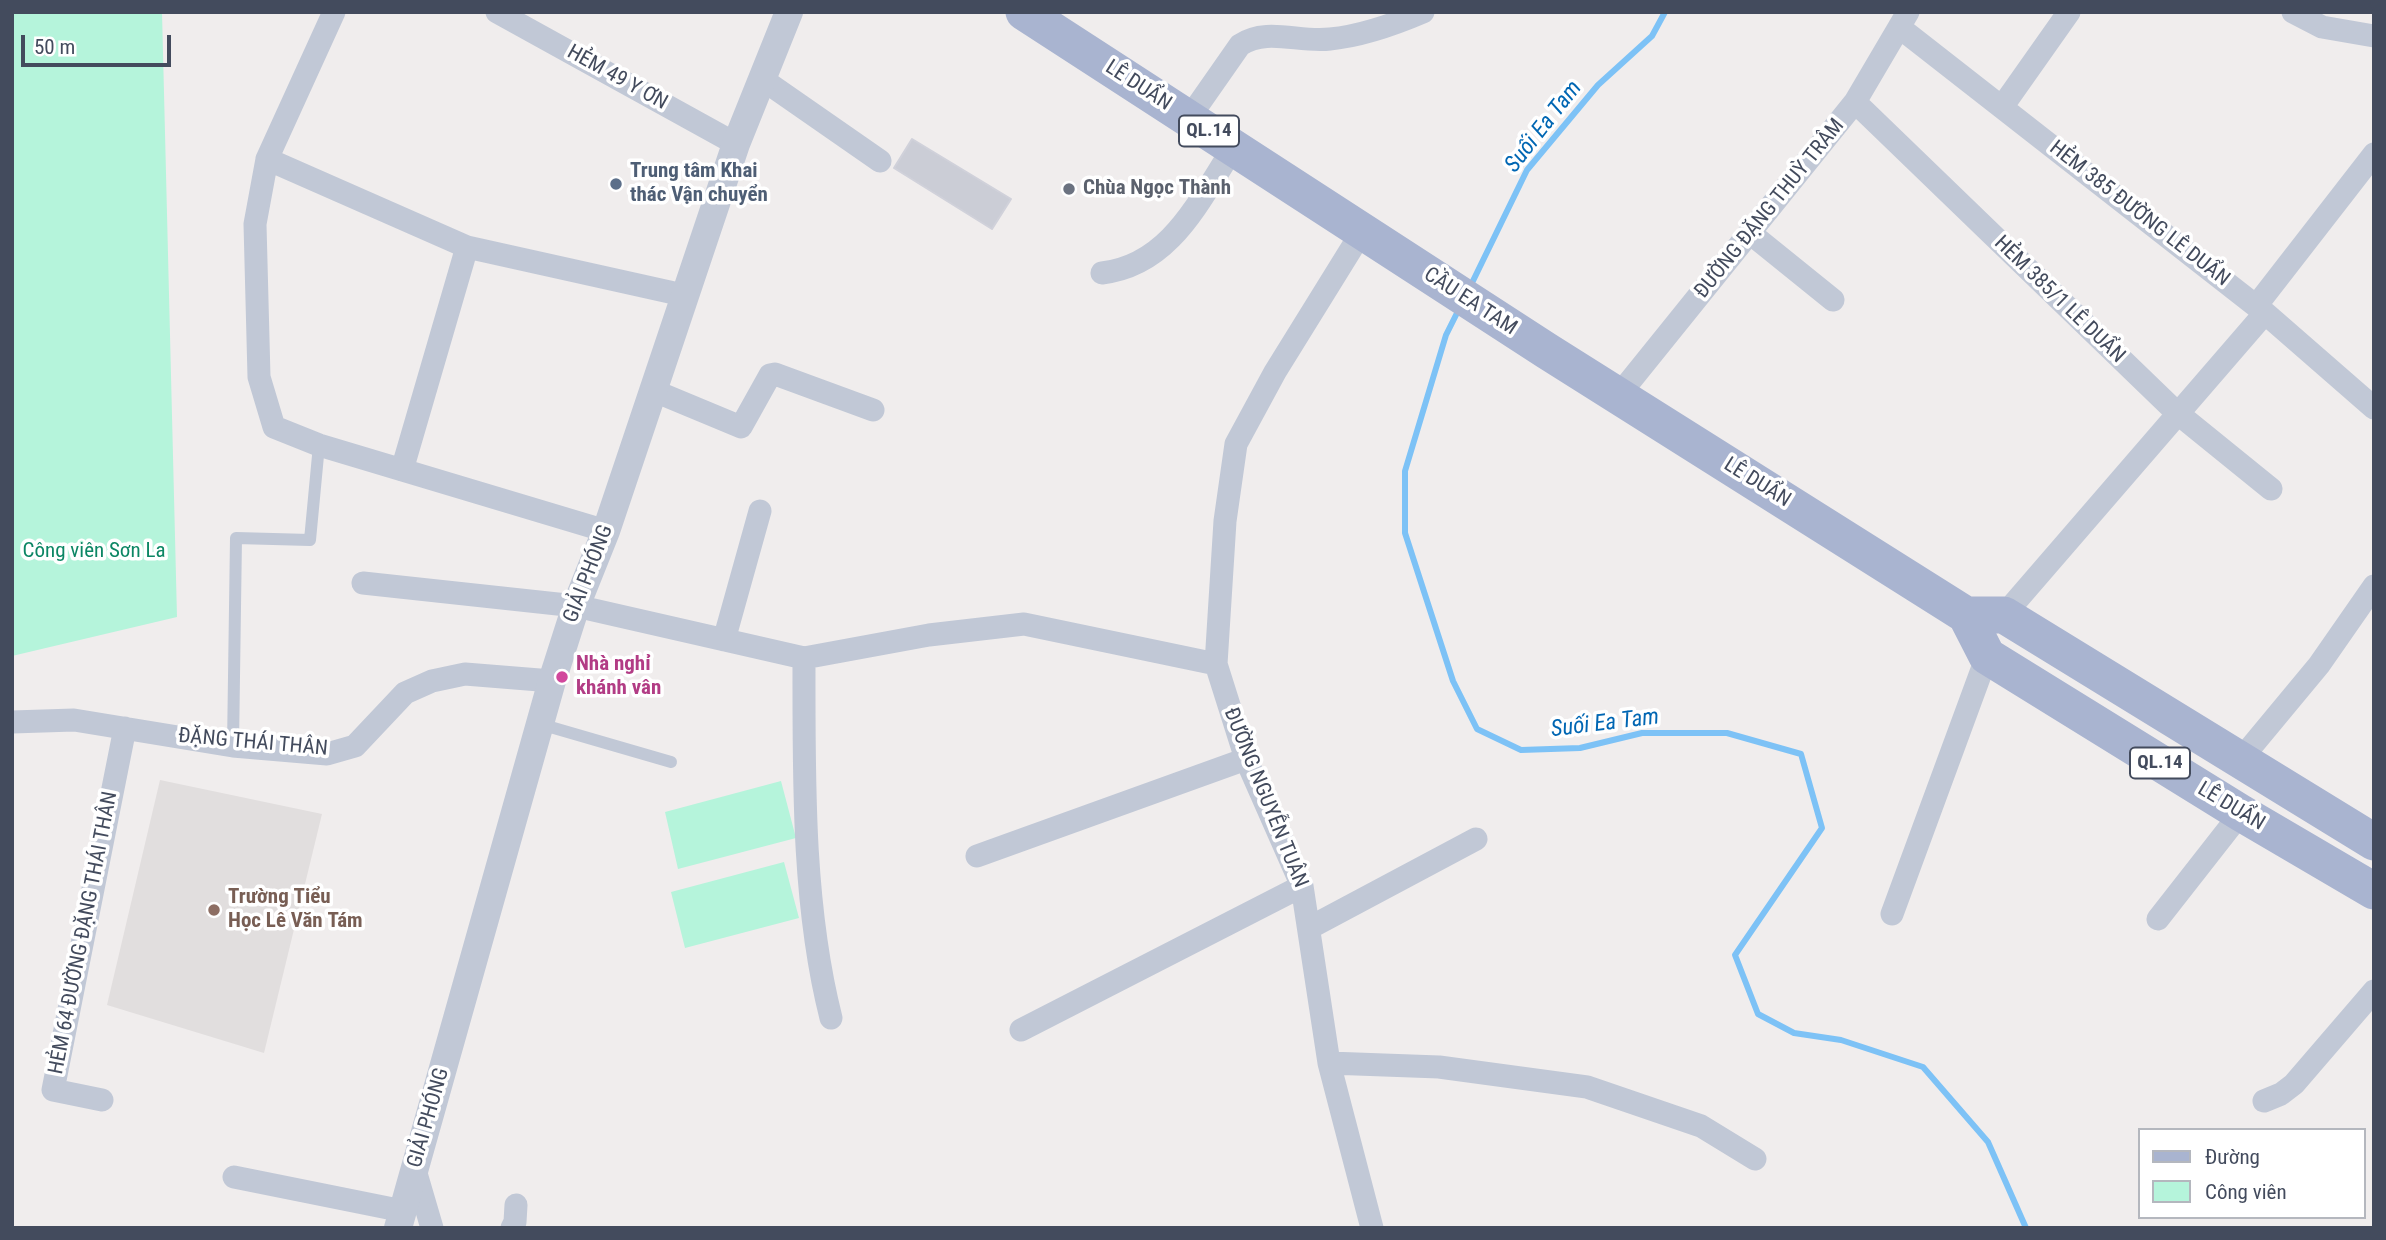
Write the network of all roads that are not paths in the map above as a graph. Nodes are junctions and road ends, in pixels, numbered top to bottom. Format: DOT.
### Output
graph roads {
  1 [pos="334,12"];
  2 [pos="497,12"];
  3 [pos="789,12"];
  4 [pos="1024,12"];
  5 [pos="1423,12"];
  6 [pos="2069,12"];
  7 [pos="2292,12"];
  8 [pos="1904,20"];
  9 [pos="2374,36"];
  10 [pos="762,79"];
  11 [pos="1855,102"];
  12 [pos="2002,107"];
  13 [pos="1189,118"];
  14 [pos="736,144"];
  15 [pos="1234,147"];
  16 [pos="2374,154"];
  17 [pos="267,159"];
  18 [pos="880,161"];
  19 [pos="1363,230"];
  20 [pos="1750,233"];
  21 [pos="467,247"];
  22 [pos="1393,252"];
  23 [pos="1102,273"];
  24 [pos="683,295"];
  25 [pos="1833,300"];
  26 [pos="2261,309"];
  27 [pos="1547,351"];
  28 [pos="652,390"];
  29 [pos="1618,396"];
  30 [pos="2374,408"];
  31 [pos="873,410"];
  32 [pos="2176,412"];
  33 [pos="319,445"];
  34 [pos="402,470"];
  35 [pos="2272,489"];
  36 [pos="760,511"];
  37 [pos="606,531"];
  38 [pos="363,583"];
  39 [pos="2374,586"];
  40 [pos="576,606"];
  41 [pos="1966,615"];
  42 [pos="2004,615"];
  43 [pos="724,640"];
  44 [pos="1987,656"];
  45 [pos="804,658"];
  46 [pos="1216,664"];
  47 [pos="552,681"];
  48 [pos="12,722"];
  49 [pos="540,723"];
  50 [pos="125,728"];
  51 [pos="233,746"];
  52 [pos="1246,759"];
  53 [pos="2241,760"];
  54 [pos="671,762"];
  55 [pos="2241,813"];
  56 [pos="1476,839"];
  57 [pos="2374,842"];
  58 [pos="977,856"];
  59 [pos="1302,886"];
  60 [pos="2374,891"];
  61 [pos="1892,914"];
  62 [pos="2158,919"];
  63 [pos="1308,928"];
  64 [pos="2374,991"];
  65 [pos="831,1017"];
  66 [pos="1021,1030"];
  67 [pos="1329,1063"];
  68 [pos="102,1100"];
  69 [pos="2264,1101"];
  70 [pos="1755,1160"];
  71 [pos="415,1170"];
  72 [pos="234,1177"];
  73 [pos="516,1205"];
  74 [pos="401,1219"];
  75 [pos="432,1228"];
  76 [pos="512,1228"];
  77 [pos="1372,1228"];
  1 -- 17 [label="street"];
  2 -- 14 [label="street, HẺM 49 Y ƠN"];
  3 -- 10 [label="street, GIẢI PHÓNG"];
  4 -- 13 [label="main road, LÊ DUẨN / QL.14"];
  5 -- 13 [label="street"];
  6 -- 12 [label="street"];
  7 -- 9 [label="street"];
  8 -- 11 [label="street, ĐƯỜNG ĐẶNG THUỲ TRÂM"];
  8 -- 12 [label="street, HẺM 385 ĐƯỜNG LÊ DUẨN"];
  10 -- 14 [label="street, GIẢI PHÓNG"];
  10 -- 18 [label="street"];
  11 -- 20 [label="street, ĐƯỜNG ĐẶNG THUỲ TRÂM"];
  11 -- 32 [label="street, HẺM 385/1 LÊ DUẨN"];
  12 -- 26 [label="street, HẺM 385 ĐƯỜNG LÊ DUẨN"];
  13 -- 15 [label="main road, LÊ DUẨN / QL.14"];
  14 -- 24 [label="street, GIẢI PHÓNG"];
  15 -- 19 [label="main road, LÊ DUẨN / QL.14"];
  15 -- 23 [label="street"];
  16 -- 26 [label="street"];
  17 -- 21 [label="street"];
  17 -- 33 [label="street"];
  19 -- 22 [label="main road, LÊ DUẨN / QL.14"];
  19 -- 46 [label="street, ĐƯỜNG NGUYỄN TUÂN"];
  20 -- 25 [label="street"];
  20 -- 29 [label="street, ĐƯỜNG ĐẶNG THUỲ TRÂM"];
  21 -- 24 [label="street"];
  21 -- 34 [label="street"];
  22 -- 27 [label="main road, CẦU EA TAM / QL.14"];
  24 -- 28 [label="street, GIẢI PHÓNG"];
  26 -- 30 [label="street, HẺM 385 ĐƯỜNG LÊ DUẨN"];
  26 -- 32 [label="street"];
  27 -- 29 [label="main road, LÊ DUẨN / QL.14"];
  28 -- 31 [label="street"];
  28 -- 37 [label="street, GIẢI PHÓNG"];
  29 -- 41 [label="main road, LÊ DUẨN / QL.14"];
  32 -- 35 [label="street, HẺM 385/1 LÊ DUẨN"];
  32 -- 42 [label="street"];
  33 -- 34 [label="street"];
  33 -- 51 [label="lane"];
  34 -- 37 [label="street"];
  36 -- 43 [label="street"];
  37 -- 40 [label="street, GIẢI PHÓNG"];
  38 -- 40 [label="street"];
  39 -- 53 [label="street"];
  40 -- 43 [label="street"];
  40 -- 47 [label="street, GIẢI PHÓNG"];
  41 -- 42 [label="main road"];
  41 -- 44 [label="main road"];
  42 -- 53 [label="main road, QL.14"];
  43 -- 45 [label="street"];
  44 -- 55 [label="main road, LÊ DUẨN / QL.14"];
  44 -- 61 [label="street"];
  45 -- 46 [label="street"];
  45 -- 65 [label="street"];
  46 -- 52 [label="street, ĐƯỜNG NGUYỄN TUÂN"];
  47 -- 49 [label="street, GIẢI PHÓNG"];
  47 -- 51 [label="street, ĐẶNG THÁI THÂN"];
  48 -- 50 [label="street, ĐẶNG THÁI THÂN"];
  49 -- 54 [label="lane"];
  49 -- 71 [label="street, GIẢI PHÓNG"];
  50 -- 51 [label="street, ĐẶNG THÁI THÂN"];
  50 -- 68 [label="street, HẺM 64 ĐƯỜNG ĐẶNG THÁI THÂN"];
  52 -- 58 [label="street"];
  52 -- 59 [label="street, ĐƯỜNG NGUYỄN TUÂN"];
  53 -- 57 [label="main road, QL.14"];
  55 -- 60 [label="main road, LÊ DUẨN / QL.14"];
  55 -- 62 [label="street"];
  56 -- 63 [label="street"];
  59 -- 63 [label="street, ĐƯỜNG NGUYỄN TUÂN"];
  59 -- 66 [label="street"];
  63 -- 67 [label="street, ĐƯỜNG NGUYỄN TUÂN"];
  64 -- 69 [label="street"];
  67 -- 70 [label="street"];
  67 -- 77 [label="street, ĐƯỜNG NGUYỄN TUÂN"];
  71 -- 74 [label="street, GIẢI PHÓNG"];
  71 -- 75 [label="street"];
  72 -- 74 [label="street"];
  73 -- 76 [label="street"];
}
